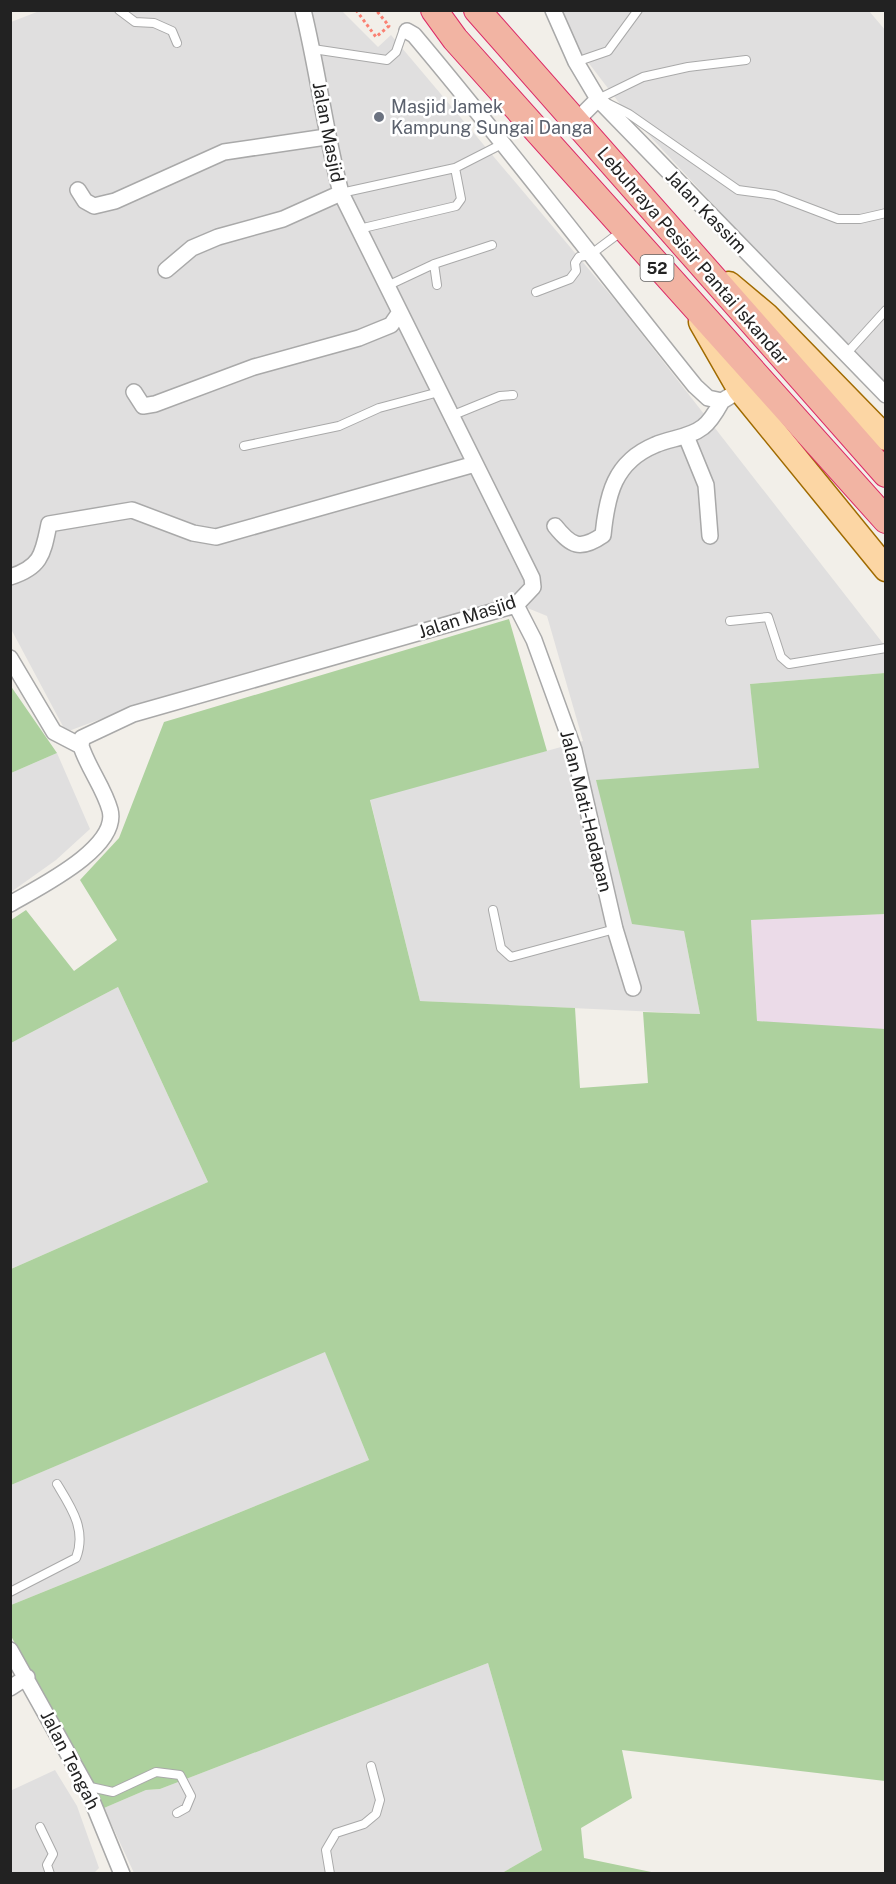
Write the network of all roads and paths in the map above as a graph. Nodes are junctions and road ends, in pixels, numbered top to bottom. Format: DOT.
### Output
graph roads {
  1 [pos="119,10"];
  2 [pos="303,10"];
  3 [pos="356,10"];
  4 [pos="376,10"];
  5 [pos="423,10"];
  6 [pos="434,10"];
  7 [pos="477,10"];
  8 [pos="553,10"];
  9 [pos="638,10"];
  10 [pos="406,31"];
  11 [pos="455,39"];
  12 [pos="177,43"];
  13 [pos="313,49"];
  14 [pos="746,60"];
  15 [pos="576,62"];
  16 [pos="598,99"];
  17 [pos="575,122"];
  18 [pos="327,137"];
  19 [pos="505,143"];
  20 [pos="455,168"];
  21 [pos="78,189"];
  22 [pos="341,193"];
  23 [pos="885,213"];
  24 [pos="359,229"];
  25 [pos="623,230"];
  26 [pos="681,244"];
  27 [pos="492,245"];
  28 [pos="590,255"];
  29 [pos="434,264"];
  30 [pos="166,270"];
  31 [pos="437,285"];
  32 [pos="387,286"];
  33 [pos="536,292"];
  34 [pos="693,308"];
  35 [pos="885,310"];
  36 [pos="400,312"];
  37 [pos="845,355"];
  38 [pos="134,392"];
  39 [pos="440,392"];
  40 [pos="513,395"];
  41 [pos="885,395"];
  42 [pos="731,396"];
  43 [pos="451,416"];
  44 [pos="686,436"];
  45 [pos="885,438"];
  46 [pos="244,446"];
  47 [pos="475,464"];
  48 [pos="885,474"];
  49 [pos="885,520"];
  50 [pos="555,526"];
  51 [pos="710,536"];
  52 [pos="885,569"];
  53 [pos="10,577"];
  54 [pos="516,605"];
  55 [pos="730,621"];
  56 [pos="885,648"];
  57 [pos="10,658"];
  58 [pos="81,746"];
  59 [pos="10,904"];
  60 [pos="493,910"];
  61 [pos="615,929"];
  62 [pos="633,988"];
  63 [pos="57,1484"];
  64 [pos="10,1593"];
  65 [pos="10,1650"];
  66 [pos="27,1677"];
  67 [pos="10,1688"];
  68 [pos="371,1766"];
  69 [pos="86,1786"];
  70 [pos="177,1813"];
  71 [pos="40,1827"];
  72 [pos="50,1874"];
  73 [pos="122,1874"];
  74 [pos="330,1874"];
  1 -- 12 [label="lane"];
  2 -- 13 [label="street, Jalan Masjid"];
  3 -- 4 [label="path"];
  5 -- 11 [label="highway"];
  6 -- 11 [label="highway, Lebuhraya Pesisir Pantai Iskandar / 52"];
  7 -- 17 [label="highway, Lebuhraya Pesisir Pantai Iskandar / 52"];
  8 -- 15 [label="street, Jalan Kassim"];
  9 -- 15 [label="lane"];
  10 -- 13 [label="lane"];
  10 -- 19 [label="street"];
  11 -- 25 [label="highway, Lebuhraya Pesisir Pantai Iskandar / 52"];
  13 -- 18 [label="street, Jalan Masjid"];
  14 -- 16 [label="lane"];
  15 -- 16 [label="street, Jalan Kassim"];
  16 -- 17 [label="street"];
  16 -- 23 [label="lane"];
  16 -- 37 [label="street, Jalan Kassim"];
  17 -- 26 [label="highway, Lebuhraya Pesisir Pantai Iskandar / 52"];
  18 -- 21 [label="street"];
  18 -- 22 [label="street, Jalan Masjid"];
  19 -- 20 [label="lane"];
  19 -- 28 [label="street"];
  20 -- 22 [label="lane"];
  20 -- 24 [label="lane"];
  22 -- 24 [label="street, Jalan Masjid"];
  22 -- 30 [label="street"];
  24 -- 32 [label="street, Jalan Masjid"];
  25 -- 28 [label="lane"];
  25 -- 34 [label="highway, Lebuhraya Pesisir Pantai Iskandar / 52"];
  26 -- 45 [label="main road"];
  26 -- 48 [label="highway, Lebuhraya Pesisir Pantai Iskandar / 52"];
  27 -- 29 [label="lane"];
  28 -- 33 [label="lane"];
  28 -- 42 [label="street"];
  29 -- 31 [label="lane"];
  29 -- 32 [label="lane"];
  32 -- 36 [label="street, Jalan Masjid"];
  34 -- 42 [label="main road"];
  34 -- 49 [label="highway, Lebuhraya Pesisir Pantai Iskandar / 52"];
  35 -- 37 [label="lane"];
  36 -- 38 [label="street"];
  36 -- 39 [label="street, Jalan Masjid"];
  37 -- 41 [label="street, Jalan Kassim"];
  39 -- 43 [label="street, Jalan Masjid"];
  39 -- 46 [label="lane"];
  40 -- 43 [label="lane"];
  42 -- 44 [label="street"];
  42 -- 52 [label="main road"];
  43 -- 47 [label="street, Jalan Masjid"];
  44 -- 50 [label="street"];
  44 -- 51 [label="street"];
  47 -- 53 [label="street"];
  47 -- 54 [label="street, Jalan Masjid"];
  54 -- 58 [label="street, Jalan Masjid"];
  54 -- 61 [label="street, Jalan Mati-Hadapan"];
  55 -- 56 [label="lane"];
  57 -- 58 [label="street"];
  58 -- 59 [label="street"];
  60 -- 61 [label="lane"];
  61 -- 62 [label="street, Jalan Mati-Hadapan"];
  63 -- 64 [label="lane"];
  65 -- 66 [label="street, Jalan Tengah"];
  66 -- 67 [label="street"];
  66 -- 69 [label="street, Jalan Tengah"];
  68 -- 74 [label="lane"];
  69 -- 70 [label="lane"];
  69 -- 73 [label="street, Jalan Tengah"];
  71 -- 72 [label="lane"];
}
